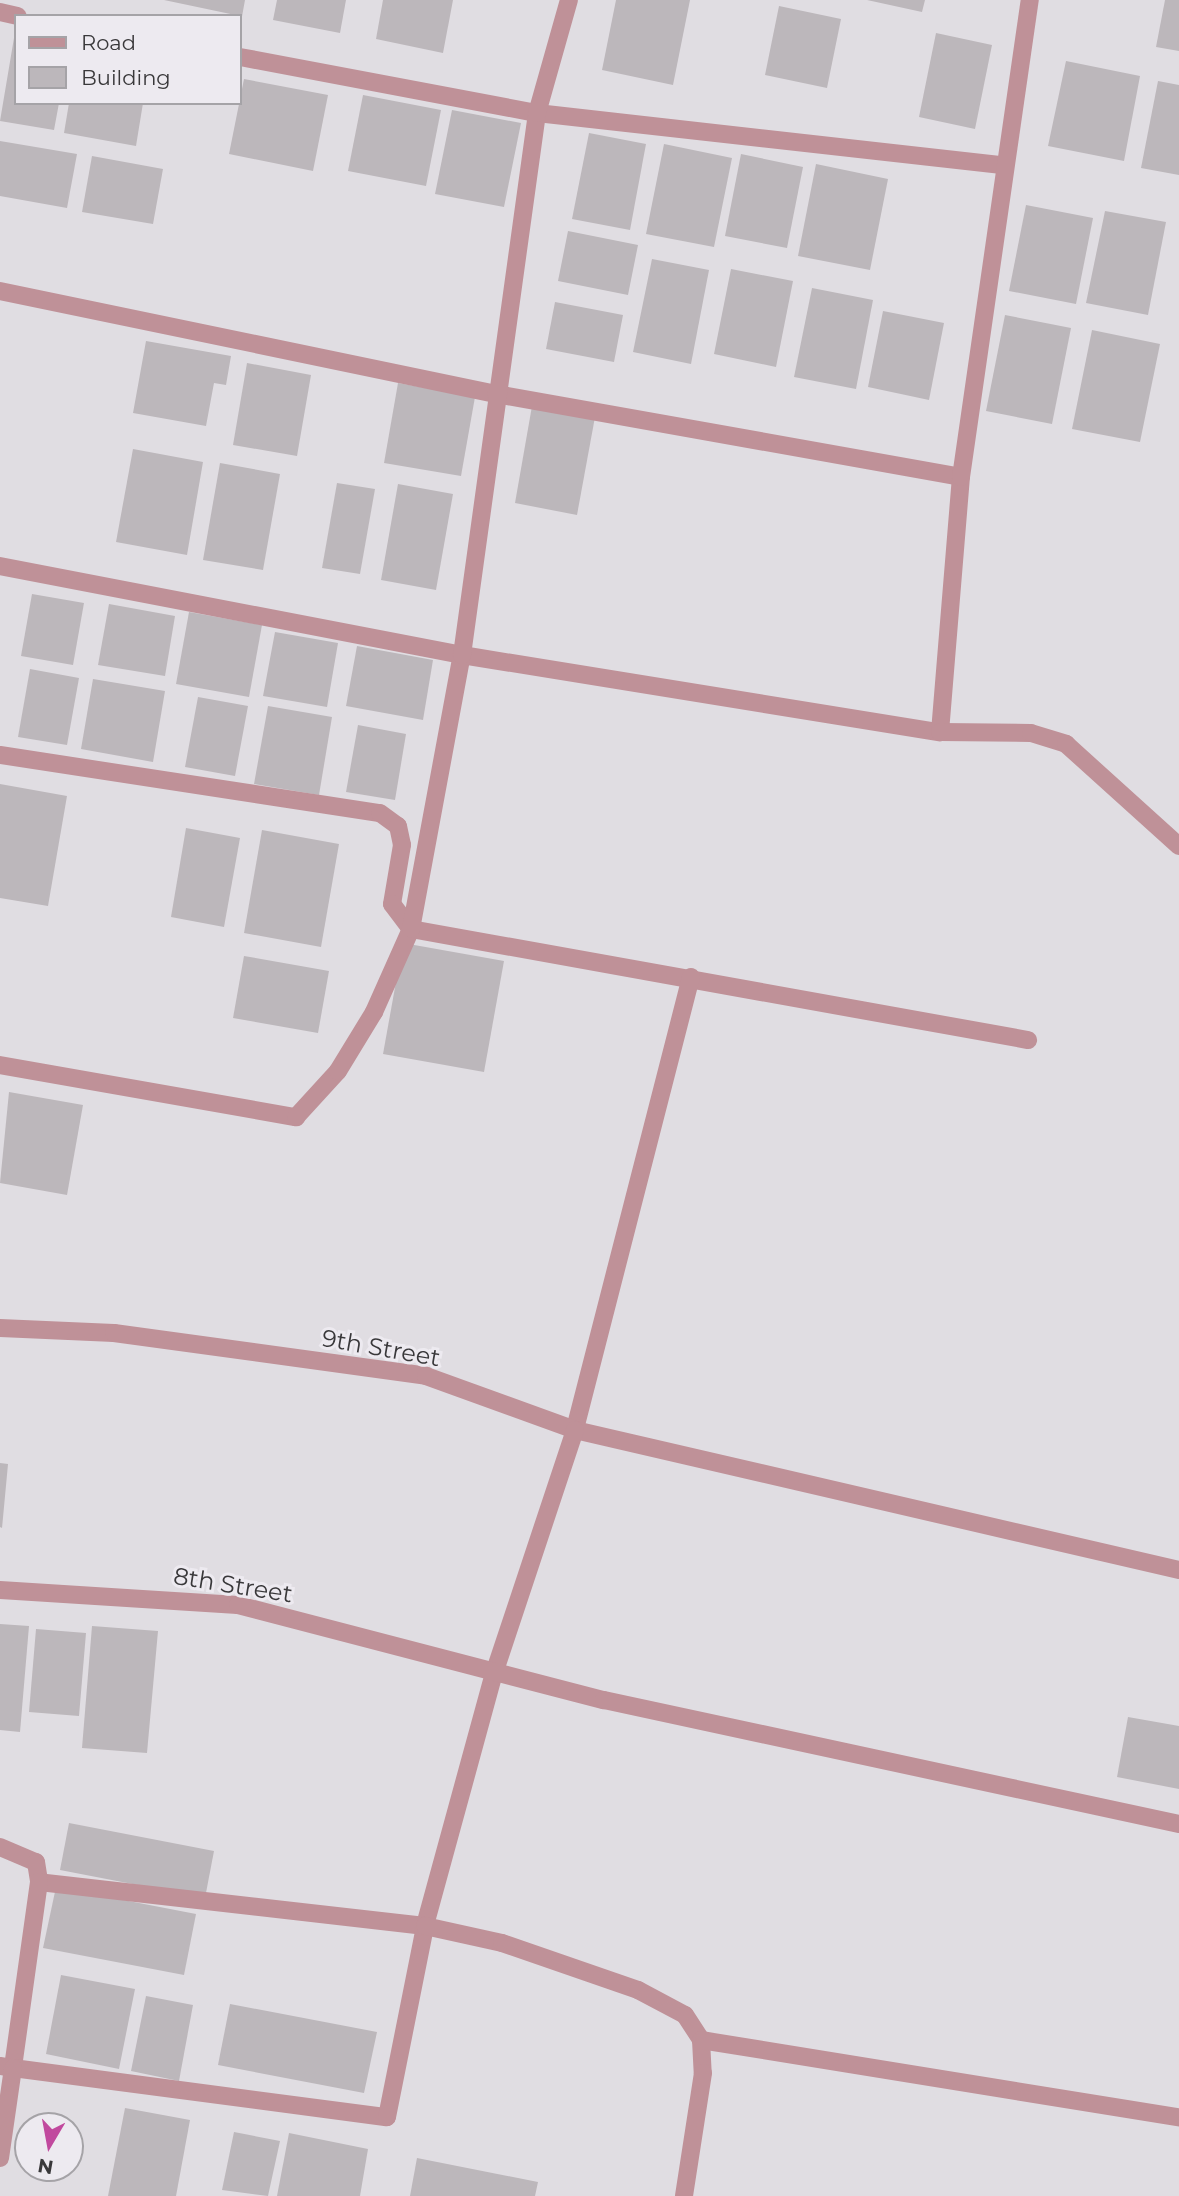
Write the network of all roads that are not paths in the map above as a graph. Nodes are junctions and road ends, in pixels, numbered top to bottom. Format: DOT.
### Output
graph roads {
  1 [pos="569,0"];
  2 [pos="1030,0"];
  3 [pos="242,57"];
  4 [pos="537,113"];
  5 [pos="1004,165"];
  6 [pos="0,291"];
  7 [pos="496,394"];
  8 [pos="961,477"];
  9 [pos="0,566"];
  10 [pos="462,654"];
  11 [pos="940,732"];
  12 [pos="0,755"];
  13 [pos="1179,846"];
  14 [pos="411,929"];
  15 [pos="691,977"];
  16 [pos="1028,1040"];
  17 [pos="0,1065"];
  18 [pos="0,1328"];
  19 [pos="575,1430"];
  20 [pos="1179,1570"];
  21 [pos="0,1590"];
  22 [pos="494,1673"];
  23 [pos="1179,1824"];
  24 [pos="0,1847"];
  25 [pos="39,1882"];
  26 [pos="425,1926"];
  27 [pos="701,2040"];
  28 [pos="7,2067"];
  29 [pos="1179,2118"];
  30 [pos="0,2158"];
  31 [pos="684,2196"];
  1 -- 4 [label="street"];
  2 -- 5 [label="street"];
  3 -- 4 [label="street"];
  4 -- 5 [label="street"];
  4 -- 7 [label="street"];
  5 -- 8 [label="street"];
  6 -- 7 [label="street"];
  7 -- 8 [label="street"];
  7 -- 10 [label="street"];
  8 -- 11 [label="street"];
  9 -- 10 [label="street"];
  10 -- 11 [label="street"];
  10 -- 14 [label="street"];
  11 -- 13 [label="street"];
  12 -- 14 [label="street"];
  14 -- 15 [label="street"];
  14 -- 17 [label="street"];
  15 -- 16 [label="street"];
  15 -- 19 [label="street"];
  18 -- 19 [label="street, 9th Street"];
  19 -- 20 [label="street, 9th Street"];
  19 -- 22 [label="street"];
  21 -- 22 [label="street, 8th Street"];
  22 -- 23 [label="street, 8th Street"];
  22 -- 26 [label="street"];
  24 -- 25 [label="street"];
  25 -- 26 [label="street"];
  25 -- 28 [label="street"];
  26 -- 27 [label="street"];
  26 -- 28 [label="street"];
  27 -- 29 [label="street"];
  27 -- 31 [label="street"];
  28 -- 30 [label="street"];
}
